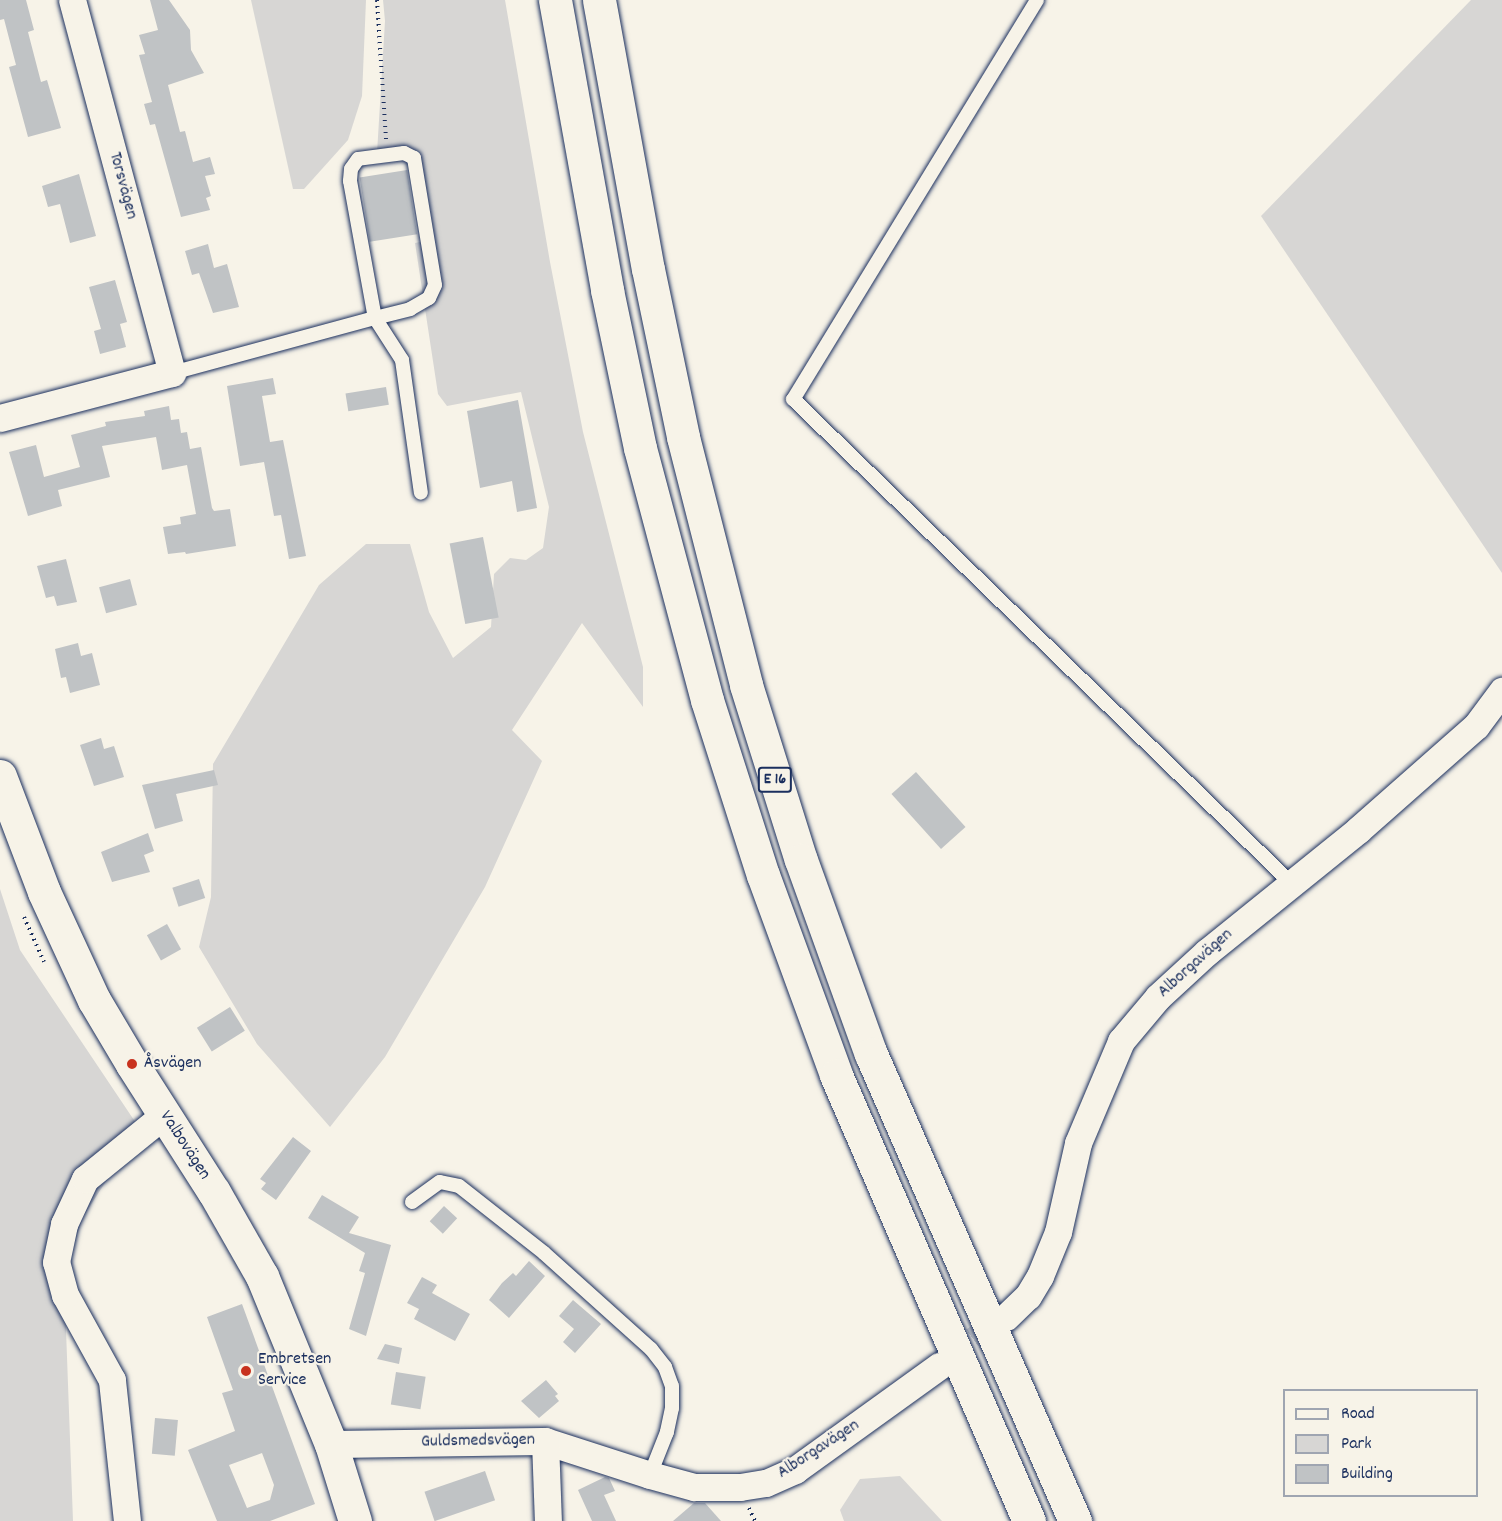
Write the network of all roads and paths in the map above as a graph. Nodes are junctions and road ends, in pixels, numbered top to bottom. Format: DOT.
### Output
graph roads {
  1 [pos="72,0"];
  2 [pos="377,0"];
  3 [pos="555,0"];
  4 [pos="599,0"];
  5 [pos="1036,0"];
  6 [pos="387,155"];
  7 [pos="375,318"];
  8 [pos="172,372"];
  9 [pos="0,418"];
  10 [pos="421,493"];
  11 [pos="1502,690"];
  12 [pos="0,776"];
  13 [pos="1292,884"];
  14 [pos="164,1114"];
  15 [pos="412,1202"];
  16 [pos="1006,1317"];
  17 [pos="939,1366"];
  18 [pos="545,1441"];
  19 [pos="331,1444"];
  20 [pos="650,1475"];
  21 [pos="127,1521"];
  22 [pos="355,1521"];
  23 [pos="548,1521"];
  24 [pos="1029,1521"];
  25 [pos="1074,1521"];
  1 -- 8 [label="street, Torsvägen"];
  2 -- 6 [label="path"];
  3 -- 24 [label="main road, E 16"];
  4 -- 25 [label="main road, E 16"];
  5 -- 13 [label="lane"];
  6 -- 7 [label="lane"];
  6 -- 7 [label="lane"];
  7 -- 8 [label="lane"];
  7 -- 10 [label="lane"];
  8 -- 9 [label="street"];
  11 -- 13 [label="street, Alborgavägen"];
  12 -- 14 [label="main road, Valbovägen"];
  13 -- 16 [label="street, Alborgavägen"];
  14 -- 19 [label="main road, Valbovägen"];
  14 -- 21 [label="street"];
  15 -- 20 [label="lane"];
  17 -- 20 [label="street, Alborgavägen"];
  18 -- 19 [label="street, Guldsmedsvägen"];
  18 -- 20 [label="street, Alborgavägen"];
  18 -- 23 [label="street, Guldsmedsvägen"];
  19 -- 22 [label="main road, Valbovägen"];
}
